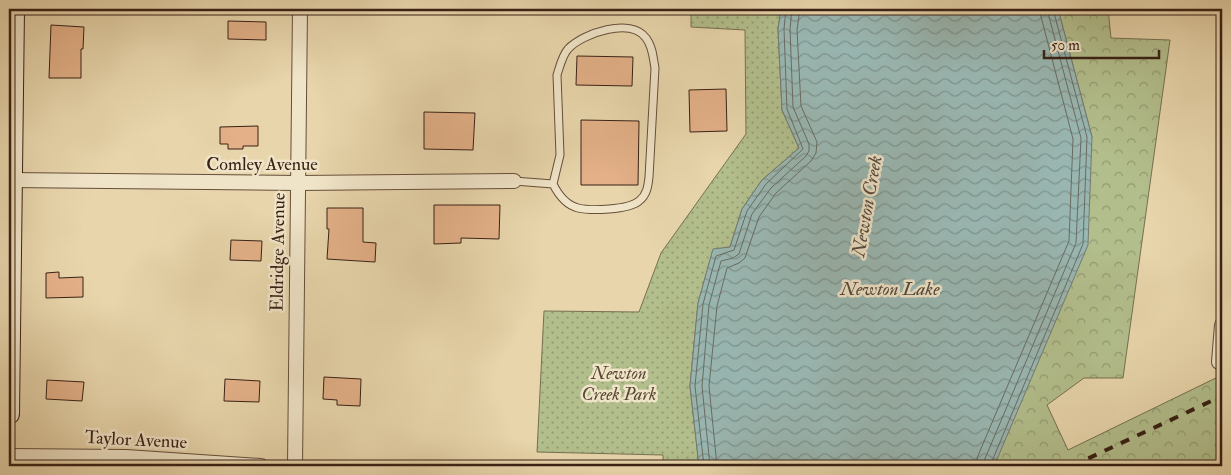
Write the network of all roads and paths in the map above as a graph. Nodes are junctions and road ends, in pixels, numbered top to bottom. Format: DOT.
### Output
graph roads {
  1 [pos="14,9"];
  2 [pos="300,9"];
  3 [pos="10,180"];
  4 [pos="514,181"];
  5 [pos="298,183"];
  6 [pos="553,184"];
  7 [pos="1222,325"];
  8 [pos="1219,362"];
  9 [pos="9,414"];
  10 [pos="9,456"];
  11 [pos="261,466"];
  12 [pos="295,466"];
  1 -- 3 [label="main road"];
  2 -- 5 [label="street, Eldridge Avenue"];
  3 -- 5 [label="street, Comley Avenue"];
  3 -- 9 [label="main road"];
  4 -- 5 [label="street, Comley Avenue"];
  4 -- 6 [label="lane"];
  5 -- 12 [label="street, Eldridge Avenue"];
  6 -- 6 [label="lane"];
  7 -- 8 [label="street"];
  10 -- 11 [label="street, Taylor Avenue"];
}
